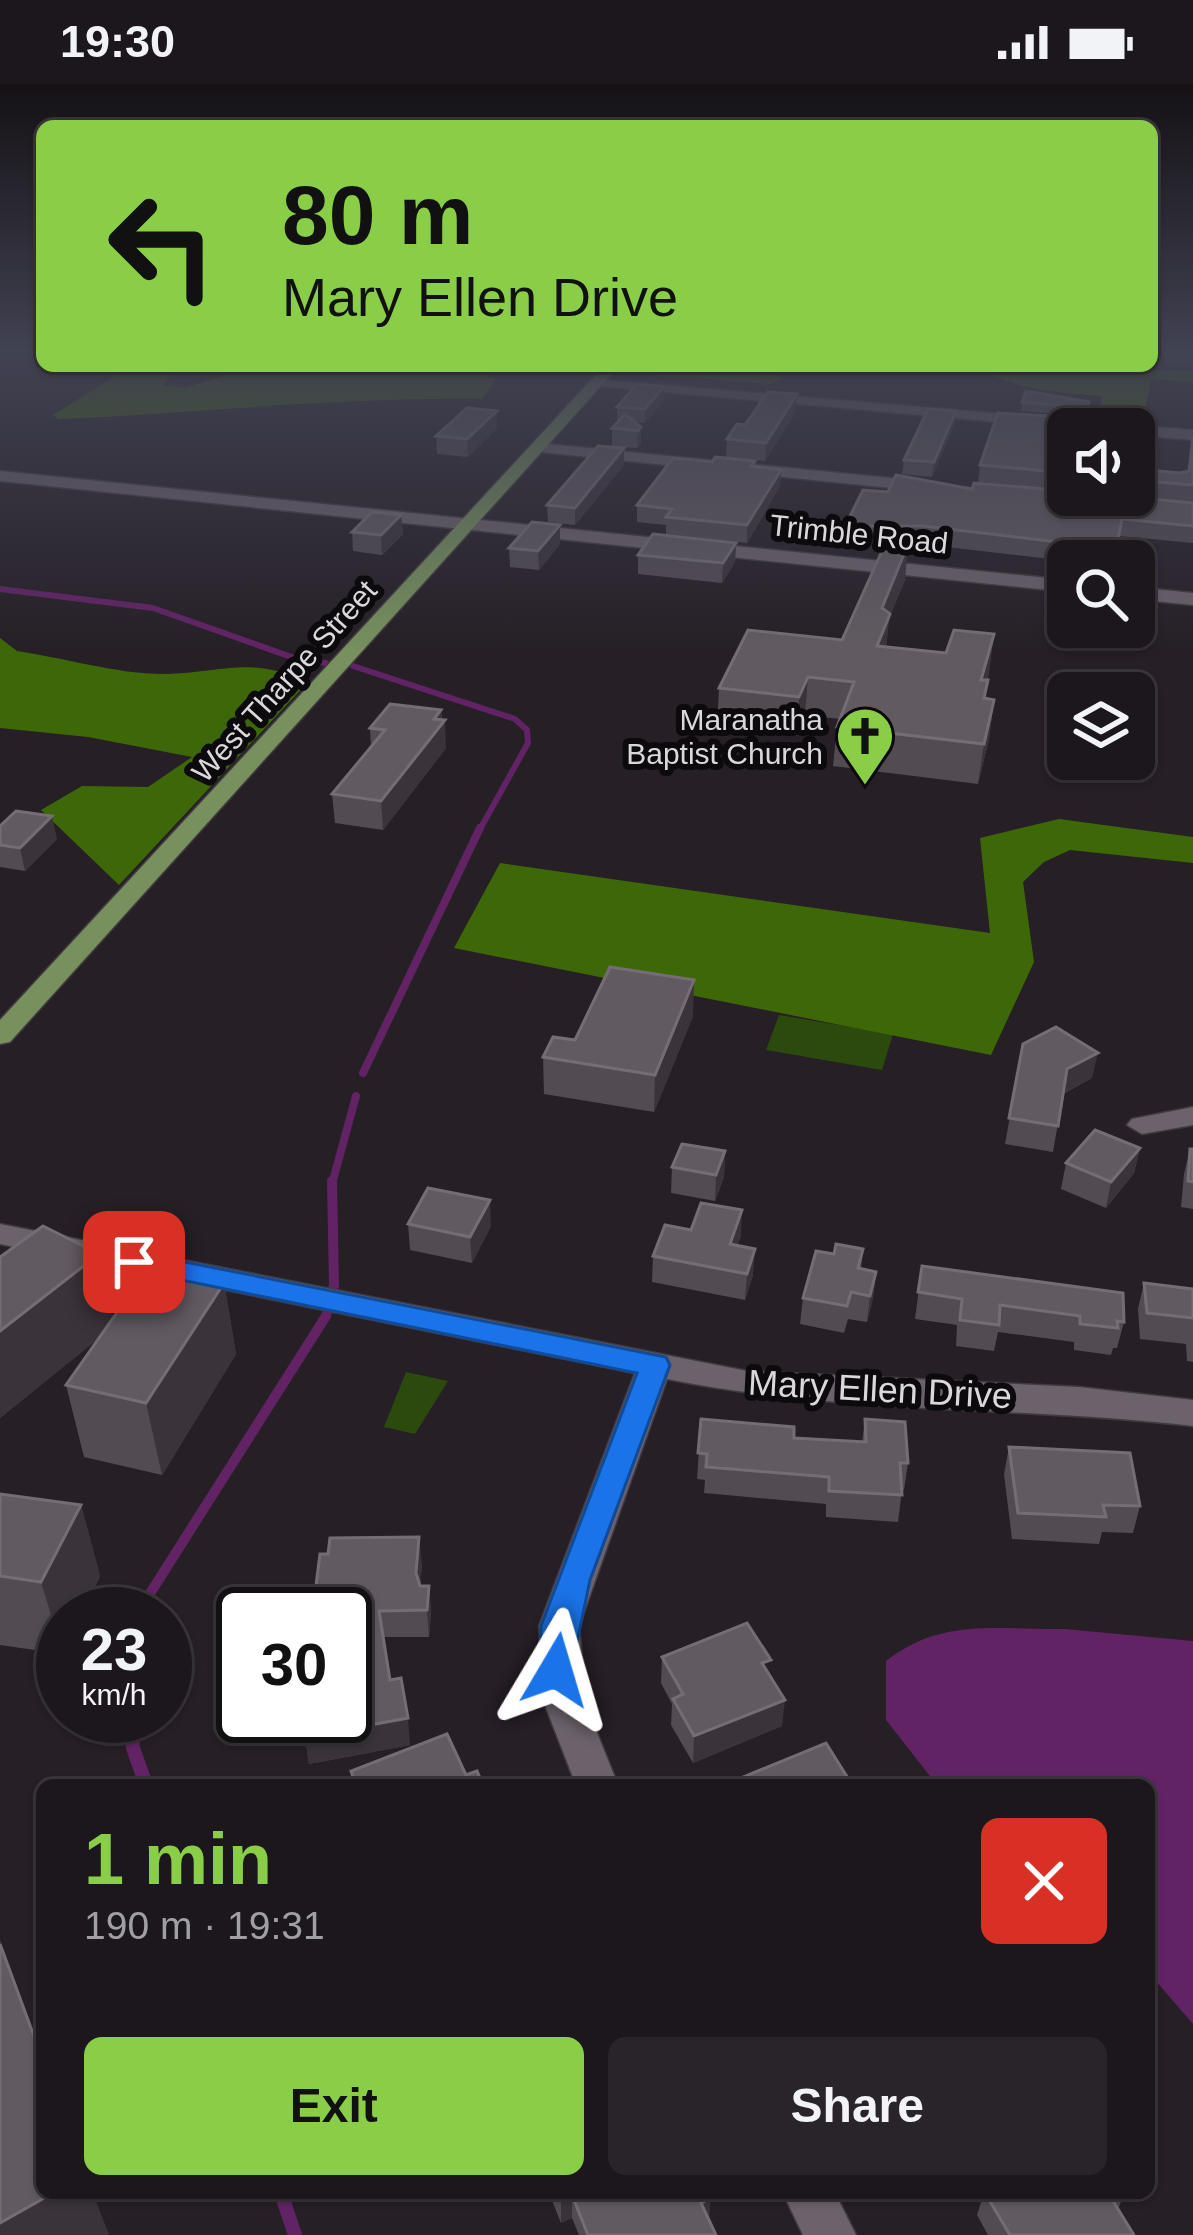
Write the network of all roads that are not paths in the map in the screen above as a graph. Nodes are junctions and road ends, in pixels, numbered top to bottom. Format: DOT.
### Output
graph roads {
  1 [pos="536,449"];
  2 [pos="551,449"];
  3 [pos="0,476"];
  4 [pos="942,488"];
  5 [pos="466,524"];
  6 [pos="1047,584"];
  7 [pos="1155,595"];
  8 [pos="1193,599"];
  9 [pos="0,1036"];
  10 [pos="1193,1116"];
  11 [pos="1142,1125"];
  12 [pos="0,1234"];
  13 [pos="655,1365"];
  14 [pos="1193,1413"];
  15 [pos="594,1779"];
  16 [pos="811,2199"];
  17 [pos="830,2235"];
  1 -- 5 [label="main road, West Tharpe Street"];
  2 -- 4 [label="street"];
  3 -- 5 [label="street, Trimble Road"];
  5 -- 6 [label="street, Trimble Road"];
  5 -- 9 [label="main road, West Tharpe Street"];
  7 -- 8 [label="street"];
  10 -- 11 [label="street"];
  12 -- 13 [label="street, Mary Ellen Drive"];
  13 -- 14 [label="street, Mary Ellen Drive"];
  13 -- 15 [label="street"];
  16 -- 17 [label="street"];
}
